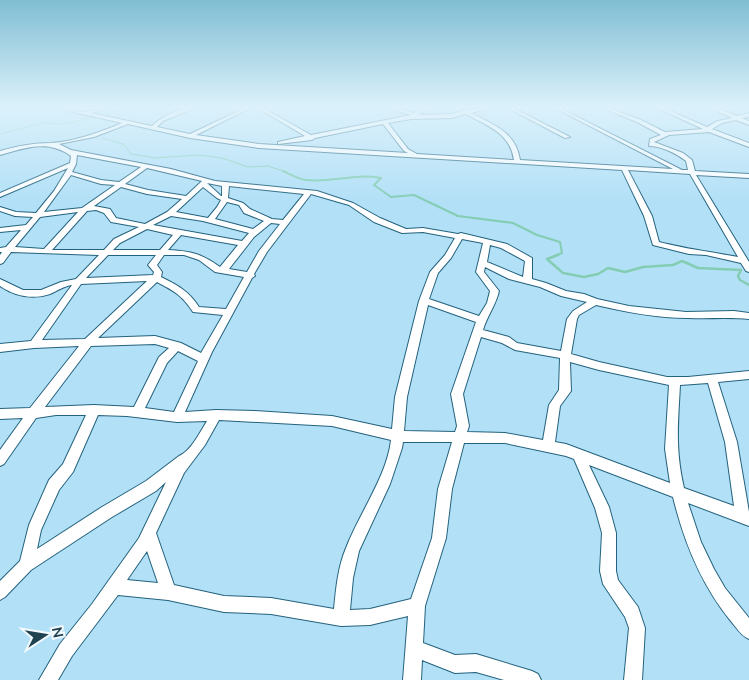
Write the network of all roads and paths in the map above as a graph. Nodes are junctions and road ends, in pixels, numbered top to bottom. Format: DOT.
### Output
graph roads {
  1 [pos="90,139"];
  2 [pos="209,139"];
  3 [pos="307,139"];
  4 [pos="397,139"];
  5 [pos="507,139"];
  6 [pos="619,139"];
  7 [pos="655,139"];
  8 [pos="732,139"];
  9 [pos="652,143"];
  10 [pos="749,145"];
  11 [pos="259,146"];
  12 [pos="69,147"];
  13 [pos="644,151"];
  14 [pos="0,153"];
  15 [pos="416,156"];
  16 [pos="517,162"];
  17 [pos="73,164"];
  18 [pos="145,167"];
  19 [pos="624,169"];
  20 [pos="69,173"];
  21 [pos="688,173"];
  22 [pos="749,176"];
  23 [pos="206,182"];
  24 [pos="226,184"];
  25 [pos="119,185"];
  26 [pos="310,192"];
  27 [pos="1,193"];
  28 [pos="189,198"];
  29 [pos="223,199"];
  30 [pos="0,209"];
  31 [pos="85,209"];
  32 [pos="170,214"];
  33 [pos="40,215"];
  34 [pos="211,219"];
  35 [pos="272,221"];
  36 [pos="284,223"];
  37 [pos="147,226"];
  38 [pos="28,227"];
  39 [pos="0,230"];
  40 [pos="175,232"];
  41 [pos="255,232"];
  42 [pos="461,235"];
  43 [pos="487,242"];
  44 [pos="243,244"];
  45 [pos="4,250"];
  46 [pos="46,251"];
  47 [pos="107,252"];
  48 [pos="163,253"];
  49 [pos="0,261"];
  50 [pos="743,261"];
  51 [pos="482,263"];
  52 [pos="224,270"];
  53 [pos="749,270"];
  54 [pos="251,276"];
  55 [pos="156,278"];
  56 [pos="79,281"];
  57 [pos="527,281"];
  58 [pos="0,282"];
  59 [pos="424,301"];
  60 [pos="595,302"];
  61 [pos="229,312"];
  62 [pos="749,316"];
  63 [pos="481,320"];
  64 [pos="477,332"];
  65 [pos="88,342"];
  66 [pos="34,344"];
  67 [pos="177,346"];
  68 [pos="0,348"];
  69 [pos="565,356"];
  70 [pos="204,359"];
  71 [pos="749,375"];
  72 [pos="712,379"];
  73 [pos="675,381"];
  74 [pos="94,410"];
  75 [pos="137,412"];
  76 [pos="33,413"];
  77 [pos="0,414"];
  78 [pos="216,415"];
  79 [pos="177,417"];
  80 [pos="398,436"];
  81 [pos="461,436"];
  82 [pos="548,445"];
  83 [pos="579,456"];
  84 [pos="185,458"];
  85 [pos="0,460"];
  86 [pos="680,494"];
  87 [pos="745,518"];
  88 [pos="149,534"];
  89 [pos="26,565"];
  90 [pos="114,587"];
  91 [pos="0,592"];
  92 [pos="168,592"];
  93 [pos="416,606"];
  94 [pos="341,618"];
  95 [pos="749,631"];
  96 [pos="414,647"];
  97 [pos="48,680"];
  98 [pos="412,680"];
  99 [pos="532,680"];
  100 [pos="633,680"];
  1 -- 12 [label="street"];
  2 -- 11 [label="street"];
  3 -- 11 [label="street"];
  4 -- 15 [label="street"];
  5 -- 16 [label="street"];
  6 -- 13 [label="street"];
  7 -- 9 [label="street"];
  8 -- 10 [label="street"];
  9 -- 13 [label="street"];
  9 -- 21 [label="street"];
  11 -- 15 [label="street"];
  12 -- 14 [label="street"];
  12 -- 17 [label="street"];
  12 -- 18 [label="street"];
  13 -- 21 [label="street"];
  15 -- 16 [label="street"];
  16 -- 19 [label="street"];
  17 -- 20 [label="street"];
  17 -- 27 [label="street"];
  18 -- 23 [label="street"];
  18 -- 25 [label="street"];
  19 -- 21 [label="street"];
  19 -- 50 [label="street"];
  20 -- 25 [label="street"];
  20 -- 33 [label="street"];
  21 -- 22 [label="street"];
  21 -- 50 [label="street"];
  23 -- 24 [label="street"];
  23 -- 28 [label="street"];
  23 -- 29 [label="street"];
  24 -- 26 [label="street"];
  24 -- 29 [label="street"];
  25 -- 28 [label="street"];
  25 -- 31 [label="street"];
  26 -- 36 [label="street"];
  26 -- 42 [label="street"];
  28 -- 32 [label="street"];
  29 -- 34 [label="street"];
  29 -- 35 [label="street"];
  30 -- 33 [label="street"];
  31 -- 33 [label="street"];
  31 -- 37 [label="street"];
  31 -- 46 [label="street"];
  32 -- 34 [label="street"];
  32 -- 37 [label="street"];
  33 -- 38 [label="street"];
  34 -- 41 [label="street"];
  35 -- 36 [label="street"];
  35 -- 41 [label="street"];
  36 -- 54 [label="street"];
  37 -- 40 [label="street"];
  37 -- 47 [label="street"];
  38 -- 39 [label="street"];
  38 -- 45 [label="street"];
  40 -- 44 [label="street"];
  40 -- 48 [label="street"];
  41 -- 44 [label="street"];
  42 -- 43 [label="street"];
  42 -- 59 [label="street"];
  43 -- 51 [label="street"];
  43 -- 57 [label="street"];
  44 -- 52 [label="street"];
  45 -- 46 [label="street"];
  45 -- 49 [label="street"];
  46 -- 47 [label="street"];
  47 -- 48 [label="street"];
  47 -- 56 [label="street"];
  48 -- 52 [label="street"];
  48 -- 55 [label="street"];
  50 -- 53 [label="street"];
  51 -- 57 [label="street"];
  51 -- 63 [label="street"];
  52 -- 54 [label="street"];
  54 -- 61 [label="street"];
  55 -- 56 [label="street"];
  55 -- 61 [label="street"];
  55 -- 65 [label="street"];
  56 -- 58 [label="street"];
  56 -- 66 [label="street"];
  57 -- 60 [label="street"];
  59 -- 63 [label="street"];
  59 -- 80 [label="street"];
  60 -- 62 [label="street"];
  60 -- 69 [label="street"];
  61 -- 70 [label="street"];
  63 -- 64 [label="street"];
  64 -- 69 [label="street"];
  64 -- 81 [label="street"];
  65 -- 66 [label="street"];
  65 -- 67 [label="street"];
  65 -- 76 [label="street"];
  66 -- 68 [label="street"];
  67 -- 70 [label="street"];
  67 -- 75 [label="street"];
  69 -- 73 [label="street"];
  69 -- 82 [label="street"];
  70 -- 79 [label="street"];
  71 -- 72 [label="street"];
  72 -- 73 [label="street"];
  72 -- 87 [label="street"];
  73 -- 86 [label="street"];
  74 -- 75 [label="street"];
  74 -- 76 [label="street"];
  74 -- 89 [label="street"];
  75 -- 79 [label="street"];
  76 -- 77 [label="street"];
  76 -- 85 [label="street"];
  78 -- 79 [label="street"];
  78 -- 80 [label="street"];
  78 -- 84 [label="street"];
  80 -- 81 [label="street"];
  80 -- 94 [label="street"];
  81 -- 82 [label="street"];
  81 -- 93 [label="street"];
  82 -- 83 [label="street"];
  83 -- 86 [label="street"];
  83 -- 100 [label="street"];
  84 -- 88 [label="street"];
  84 -- 89 [label="street"];
  86 -- 87 [label="street"];
  86 -- 95 [label="street"];
  88 -- 90 [label="street"];
  88 -- 92 [label="street"];
  89 -- 91 [label="street"];
  90 -- 92 [label="street"];
  90 -- 97 [label="street"];
  92 -- 94 [label="street"];
  93 -- 94 [label="street"];
  93 -- 96 [label="street"];
  96 -- 98 [label="street"];
  96 -- 99 [label="street"];
}
